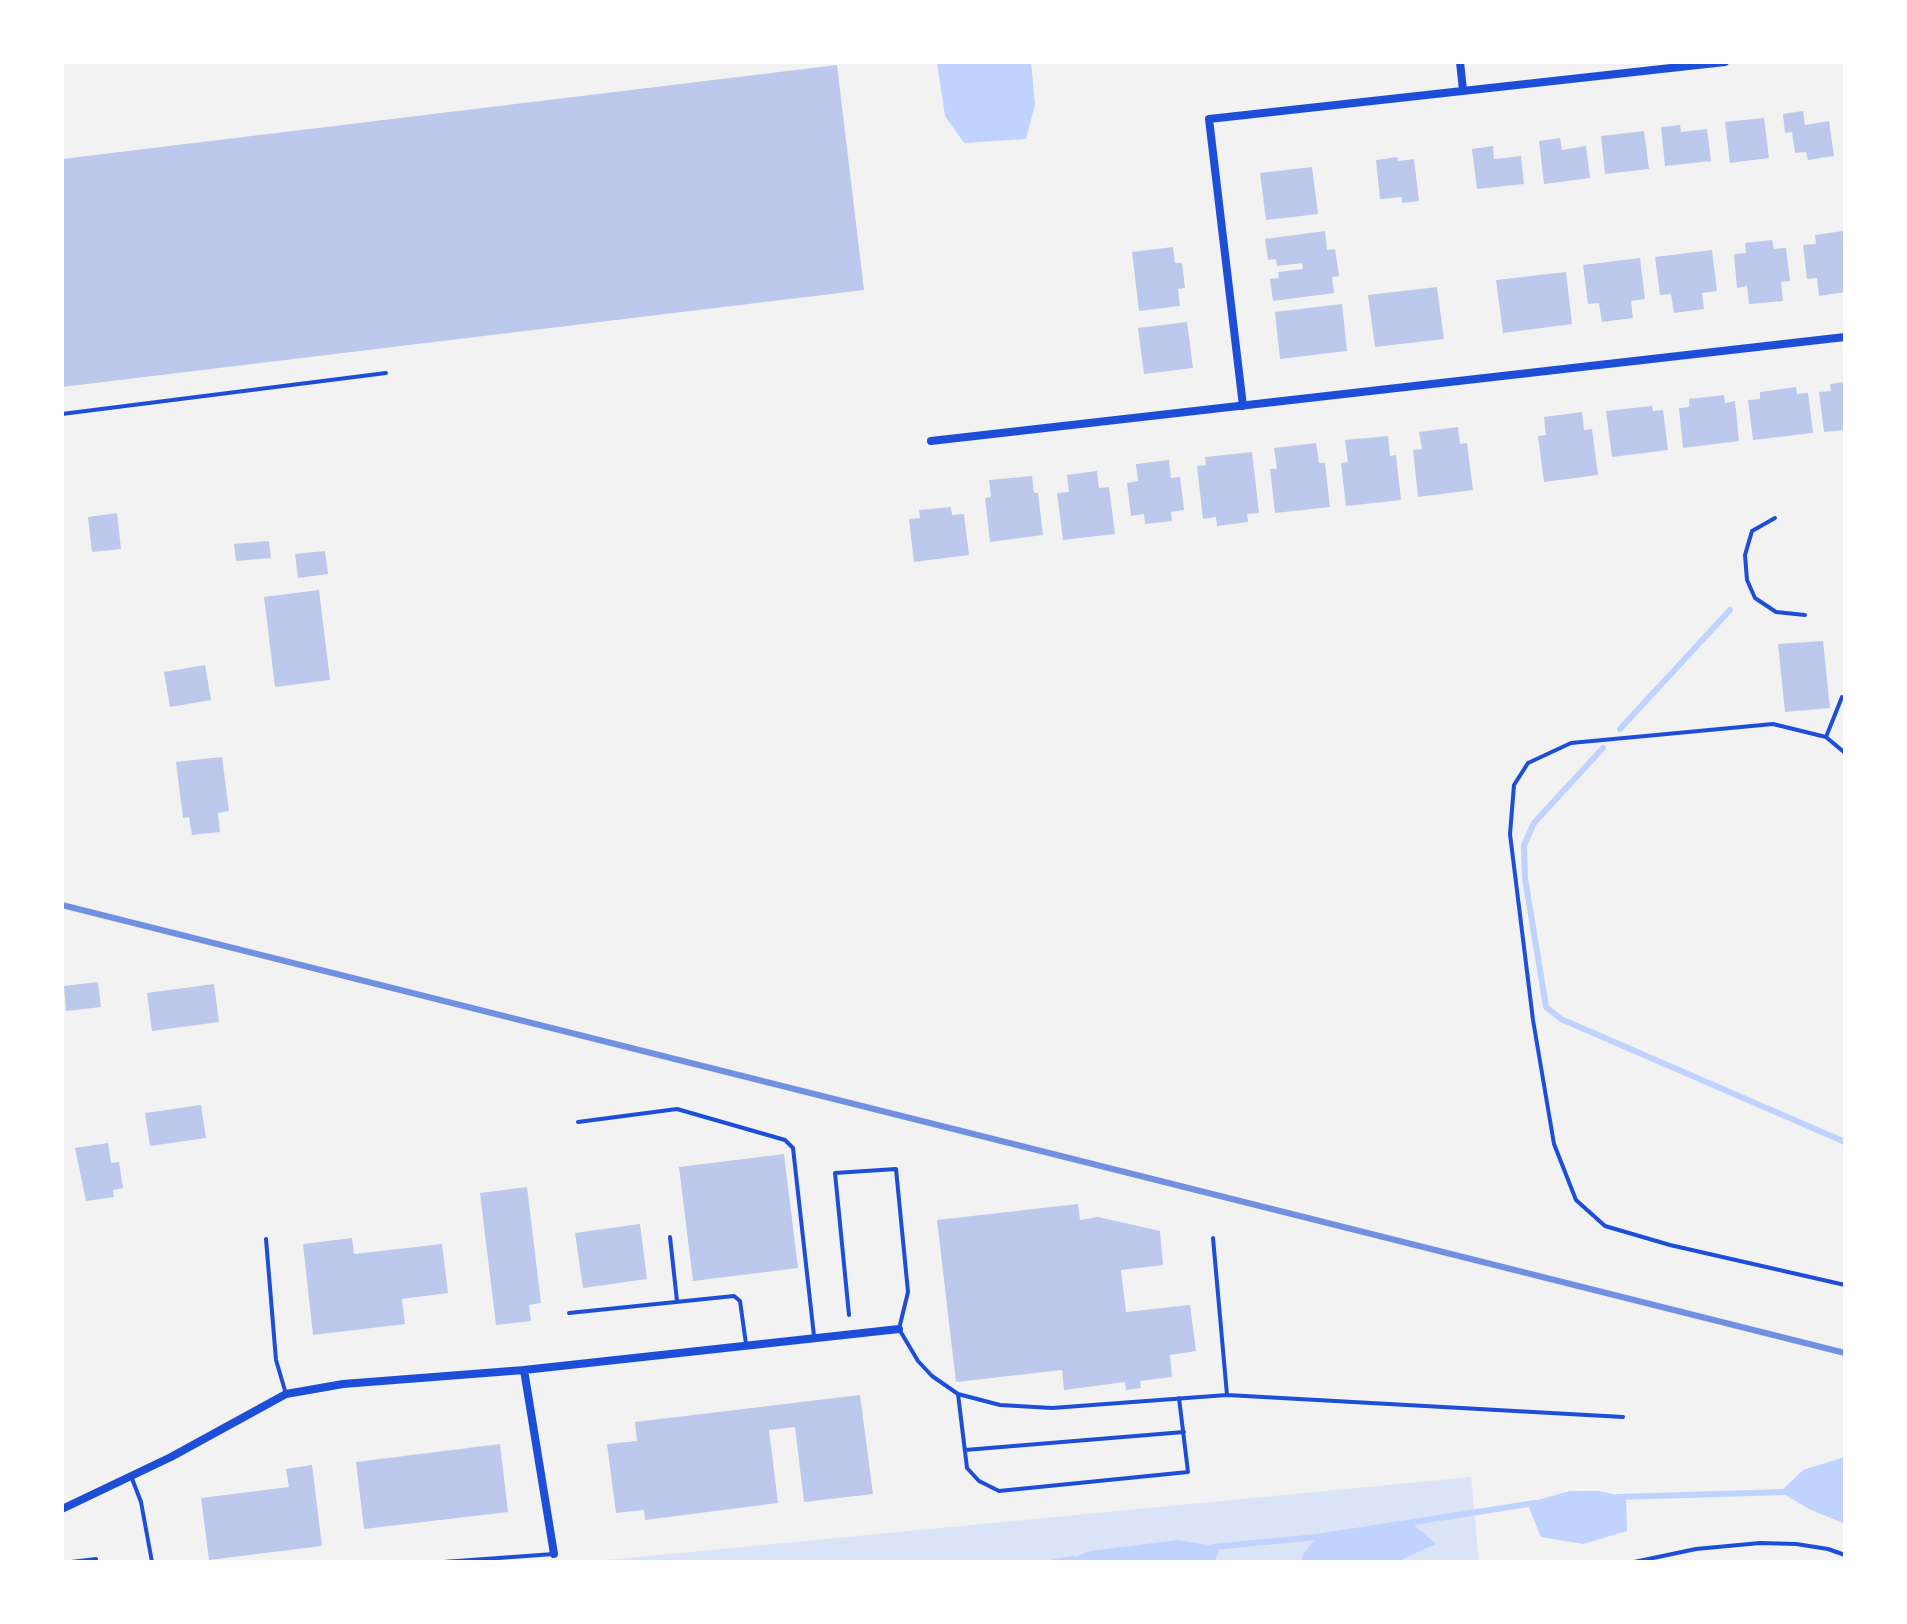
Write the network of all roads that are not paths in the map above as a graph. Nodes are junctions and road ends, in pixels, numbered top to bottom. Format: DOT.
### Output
graph roads {
  1 [pos="1460,62"];
  2 [pos="1721,62"];
  3 [pos="1463,90"];
  4 [pos="1845,337"];
  5 [pos="386,373"];
  6 [pos="1243,406"];
  7 [pos="62,414"];
  8 [pos="931,441"];
  9 [pos="1775,518"];
  10 [pos="1805,615"];
  11 [pos="578,1122"];
  12 [pos="670,1237"];
  13 [pos="1213,1238"];
  14 [pos="266,1239"];
  15 [pos="677,1301"];
  16 [pos="569,1313"];
  17 [pos="849,1315"];
  18 [pos="899,1329"];
  19 [pos="814,1339"];
  20 [pos="746,1346"];
  21 [pos="524,1370"];
  22 [pos="286,1394"];
  23 [pos="958,1394"];
  24 [pos="1227,1395"];
  25 [pos="1179,1398"];
  26 [pos="1623,1417"];
  27 [pos="1184,1432"];
  28 [pos="965,1450"];
  29 [pos="131,1476"];
  30 [pos="62,1509"];
  31 [pos="554,1554"];
  32 [pos="152,1562"];
  33 [pos="443,1562"];
  1 -- 3 [label="street"];
  2 -- 3 [label="street"];
  3 -- 6 [label="street"];
  4 -- 6 [label="street"];
  5 -- 7 [label="lane"];
  6 -- 8 [label="street"];
  9 -- 10 [label="lane"];
  11 -- 19 [label="lane"];
  12 -- 15 [label="lane"];
  13 -- 24 [label="lane"];
  14 -- 22 [label="lane"];
  15 -- 16 [label="lane"];
  15 -- 20 [label="lane"];
  17 -- 18 [label="lane"];
  18 -- 19 [label="street"];
  18 -- 23 [label="lane"];
  19 -- 20 [label="street"];
  20 -- 21 [label="street"];
  21 -- 22 [label="street"];
  21 -- 31 [label="street"];
  22 -- 29 [label="street"];
  23 -- 25 [label="lane"];
  23 -- 28 [label="lane"];
  24 -- 25 [label="lane"];
  24 -- 26 [label="lane"];
  25 -- 27 [label="lane"];
  27 -- 28 [label="lane"];
  27 -- 28 [label="lane"];
  29 -- 30 [label="street"];
  29 -- 32 [label="lane"];
  31 -- 33 [label="lane"];
}
